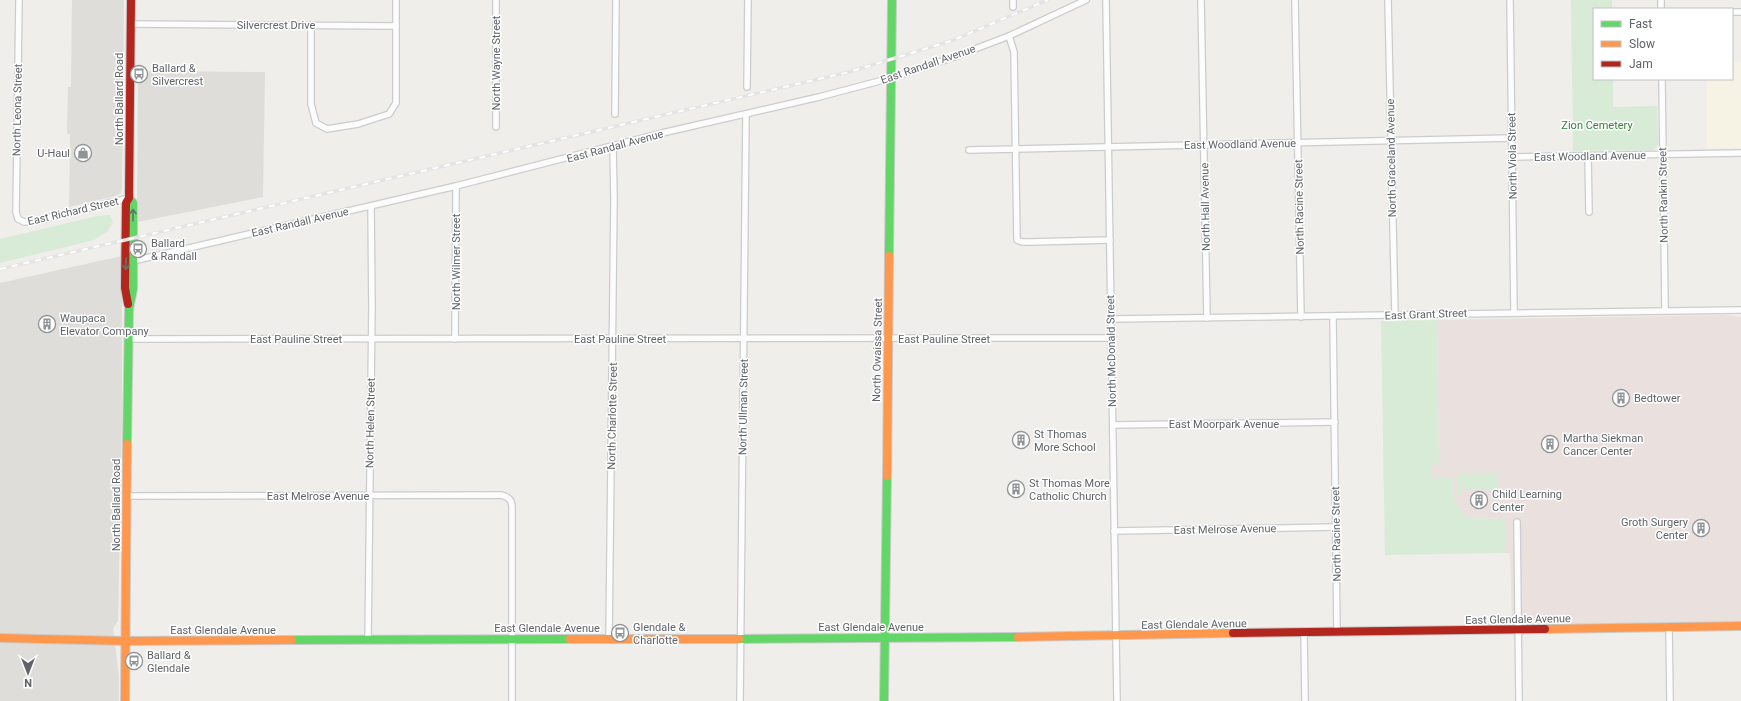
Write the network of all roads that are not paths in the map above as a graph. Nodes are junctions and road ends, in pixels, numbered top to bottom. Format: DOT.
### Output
graph roads {
  1 [pos="19,0"];
  2 [pos="131,0"];
  3 [pos="396,0"];
  4 [pos="496,0"];
  5 [pos="616,0"];
  6 [pos="748,0"];
  7 [pos="892,0"];
  8 [pos="1013,0"];
  9 [pos="1086,0"];
  10 [pos="1106,0"];
  11 [pos="1201,0"];
  12 [pos="1295,0"];
  13 [pos="1388,0"];
  14 [pos="1510,0"];
  15 [pos="1013,7"];
  16 [pos="131,24"];
  17 [pos="311,25"];
  18 [pos="396,26"];
  19 [pos="1009,36"];
  20 [pos="891,78"];
  21 [pos="1662,80"];
  22 [pos="747,87"];
  23 [pos="615,114"];
  24 [pos="746,114"];
  25 [pos="496,127"];
  26 [pos="1511,138"];
  27 [pos="1391,141"];
  28 [pos="1297,143"];
  29 [pos="1204,144"];
  30 [pos="613,146"];
  31 [pos="1108,147"];
  32 [pos="1014,149"];
  33 [pos="969,150"];
  34 [pos="1741,153"];
  35 [pos="1663,155"];
  36 [pos="1512,156"];
  37 [pos="1588,156"];
  38 [pos="456,186"];
  39 [pos="130,198"];
  40 [pos="371,206"];
  41 [pos="1589,212"];
  42 [pos="18,219"];
  43 [pos="1110,240"];
  44 [pos="133,261"];
  45 [pos="129,309"];
  46 [pos="1665,310"];
  47 [pos="1741,310"];
  48 [pos="1514,312"];
  49 [pos="1395,315"];
  50 [pos="1301,317"];
  51 [pos="1333,317"];
  52 [pos="1207,318"];
  53 [pos="1111,319"];
  54 [pos="1112,338"];
  55 [pos="128,339"];
  56 [pos="371,339"];
  57 [pos="455,339"];
  58 [pos="612,339"];
  59 [pos="744,339"];
  60 [pos="888,339"];
  61 [pos="1335,422"];
  62 [pos="1113,425"];
  63 [pos="127,496"];
  64 [pos="370,496"];
  65 [pos="1517,522"];
  66 [pos="1336,527"];
  67 [pos="1114,531"];
  68 [pos="1741,626"];
  69 [pos="1669,627"];
  70 [pos="1518,630"];
  71 [pos="1338,632"];
  72 [pos="1304,633"];
  73 [pos="1116,636"];
  74 [pos="0,638"];
  75 [pos="884,638"];
  76 [pos="512,639"];
  77 [pos="609,639"];
  78 [pos="740,639"];
  79 [pos="368,640"];
  80 [pos="125,641"];
  81 [pos="125,701"];
  82 [pos="512,701"];
  83 [pos="740,701"];
  84 [pos="884,701"];
  85 [pos="1117,701"];
  86 [pos="1305,701"];
  87 [pos="1519,701"];
  88 [pos="1670,701"];
  1 -- 42 [label="street, North Leona Street"];
  2 -- 16 [label="street, North Ballard Road"];
  3 -- 18 [label="street"];
  4 -- 25 [label="street, North Wayne Street"];
  5 -- 23 [label="street"];
  6 -- 22 [label="street"];
  7 -- 20 [label="street, North Owaissa Street"];
  8 -- 15 [label="street"];
  9 -- 19 [label="street, East Randall Avenue"];
  10 -- 31 [label="street, North McDonald Street"];
  11 -- 29 [label="street, North Hall Avenue"];
  12 -- 28 [label="street, North Racine Street"];
  13 -- 27 [label="street, North Graceland Avenue"];
  14 -- 26 [label="street, North Viola Street"];
  16 -- 17 [label="street, Silvercrest Drive"];
  16 -- 39 [label="street, North Ballard Road"];
  17 -- 18 [label="street, Silvercrest Drive"];
  17 -- 18 [label="street"];
  19 -- 20 [label="street, East Randall Avenue"];
  19 -- 32 [label="street"];
  20 -- 24 [label="street, East Randall Avenue"];
  20 -- 60 [label="street, North Owaissa Street"];
  21 -- 35 [label="street, North Rankin Street"];
  24 -- 30 [label="street, East Randall Avenue"];
  24 -- 59 [label="street, North Ullman Street"];
  26 -- 27 [label="street, East Woodland Avenue"];
  26 -- 36 [label="street, North Viola Street"];
  27 -- 28 [label="street, East Woodland Avenue"];
  27 -- 49 [label="street, North Graceland Avenue"];
  28 -- 29 [label="street, East Woodland Avenue"];
  28 -- 50 [label="street, North Racine Street"];
  29 -- 31 [label="street, East Woodland Avenue"];
  29 -- 52 [label="street, North Hall Avenue"];
  30 -- 38 [label="street, East Randall Avenue"];
  30 -- 58 [label="street, North Charlotte Street"];
  31 -- 32 [label="street, East Woodland Avenue"];
  31 -- 43 [label="street, North McDonald Street"];
  32 -- 33 [label="street, East Woodland Avenue"];
  32 -- 43 [label="street"];
  34 -- 35 [label="street, East Woodland Avenue"];
  35 -- 37 [label="street, East Woodland Avenue"];
  35 -- 46 [label="street, North Rankin Street"];
  36 -- 37 [label="street, East Woodland Avenue"];
  36 -- 48 [label="street, North Viola Street"];
  37 -- 41 [label="street"];
  38 -- 40 [label="street, East Randall Avenue"];
  38 -- 57 [label="street, North Wilmer Street"];
  39 -- 42 [label="street, East Richard Street"];
  44 -- 39 [label="street, North Ballard Road, one-way"];
  39 -- 45 [label="street, North Ballard Road, one-way"];
  40 -- 44 [label="street, East Randall Avenue"];
  40 -- 56 [label="street, North Helen Street"];
  43 -- 53 [label="street, North McDonald Street"];
  44 -- 45 [label="street, North Ballard Road"];
  45 -- 55 [label="street, North Ballard Road"];
  46 -- 47 [label="street, East Grant Street"];
  46 -- 48 [label="street, East Grant Street"];
  48 -- 49 [label="street, East Grant Street"];
  49 -- 51 [label="street, East Grant Street"];
  50 -- 51 [label="street, East Grant Street"];
  50 -- 52 [label="street, East Grant Street"];
  51 -- 61 [label="street, North Racine Street"];
  52 -- 53 [label="street, East Grant Street"];
  53 -- 54 [label="street, North McDonald Street"];
  54 -- 60 [label="street, East Pauline Street"];
  54 -- 62 [label="street, North McDonald Street"];
  55 -- 56 [label="street, East Pauline Street"];
  55 -- 63 [label="street, North Ballard Road"];
  56 -- 57 [label="street, East Pauline Street"];
  56 -- 64 [label="street, North Helen Street"];
  57 -- 58 [label="street, East Pauline Street"];
  58 -- 59 [label="street, East Pauline Street"];
  58 -- 77 [label="street, North Charlotte Street"];
  59 -- 60 [label="street, East Pauline Street"];
  59 -- 78 [label="street, North Ullman Street"];
  60 -- 75 [label="street, North Owaissa Street"];
  61 -- 62 [label="street, East Moorpark Avenue"];
  61 -- 66 [label="street, North Racine Street"];
  62 -- 67 [label="street, North McDonald Street"];
  63 -- 64 [label="street, East Melrose Avenue"];
  63 -- 80 [label="street, North Ballard Road"];
  64 -- 76 [label="street, East Melrose Avenue"];
  64 -- 79 [label="street, North Helen Street"];
  65 -- 70 [label="street"];
  66 -- 67 [label="street, East Melrose Avenue"];
  66 -- 71 [label="street, North Racine Street"];
  67 -- 73 [label="street, North McDonald Street"];
  68 -- 69 [label="street, East Glendale Avenue"];
  69 -- 70 [label="street, East Glendale Avenue"];
  69 -- 88 [label="street"];
  70 -- 71 [label="street, East Glendale Avenue"];
  70 -- 87 [label="street"];
  71 -- 72 [label="street, East Glendale Avenue"];
  72 -- 73 [label="street, East Glendale Avenue"];
  72 -- 86 [label="street"];
  73 -- 75 [label="street, East Glendale Avenue"];
  73 -- 85 [label="street, North McDonald Street"];
  74 -- 80 [label="street, East Glendale Avenue"];
  75 -- 78 [label="street, East Glendale Avenue"];
  75 -- 84 [label="street, North Owaissa Street"];
  76 -- 77 [label="street, East Glendale Avenue"];
  76 -- 79 [label="street, East Glendale Avenue"];
  76 -- 82 [label="street"];
  77 -- 78 [label="street, East Glendale Avenue"];
  78 -- 83 [label="street, North Ullman Street"];
  79 -- 80 [label="street, East Glendale Avenue"];
  80 -- 81 [label="street, North Ballard Road"];
}
